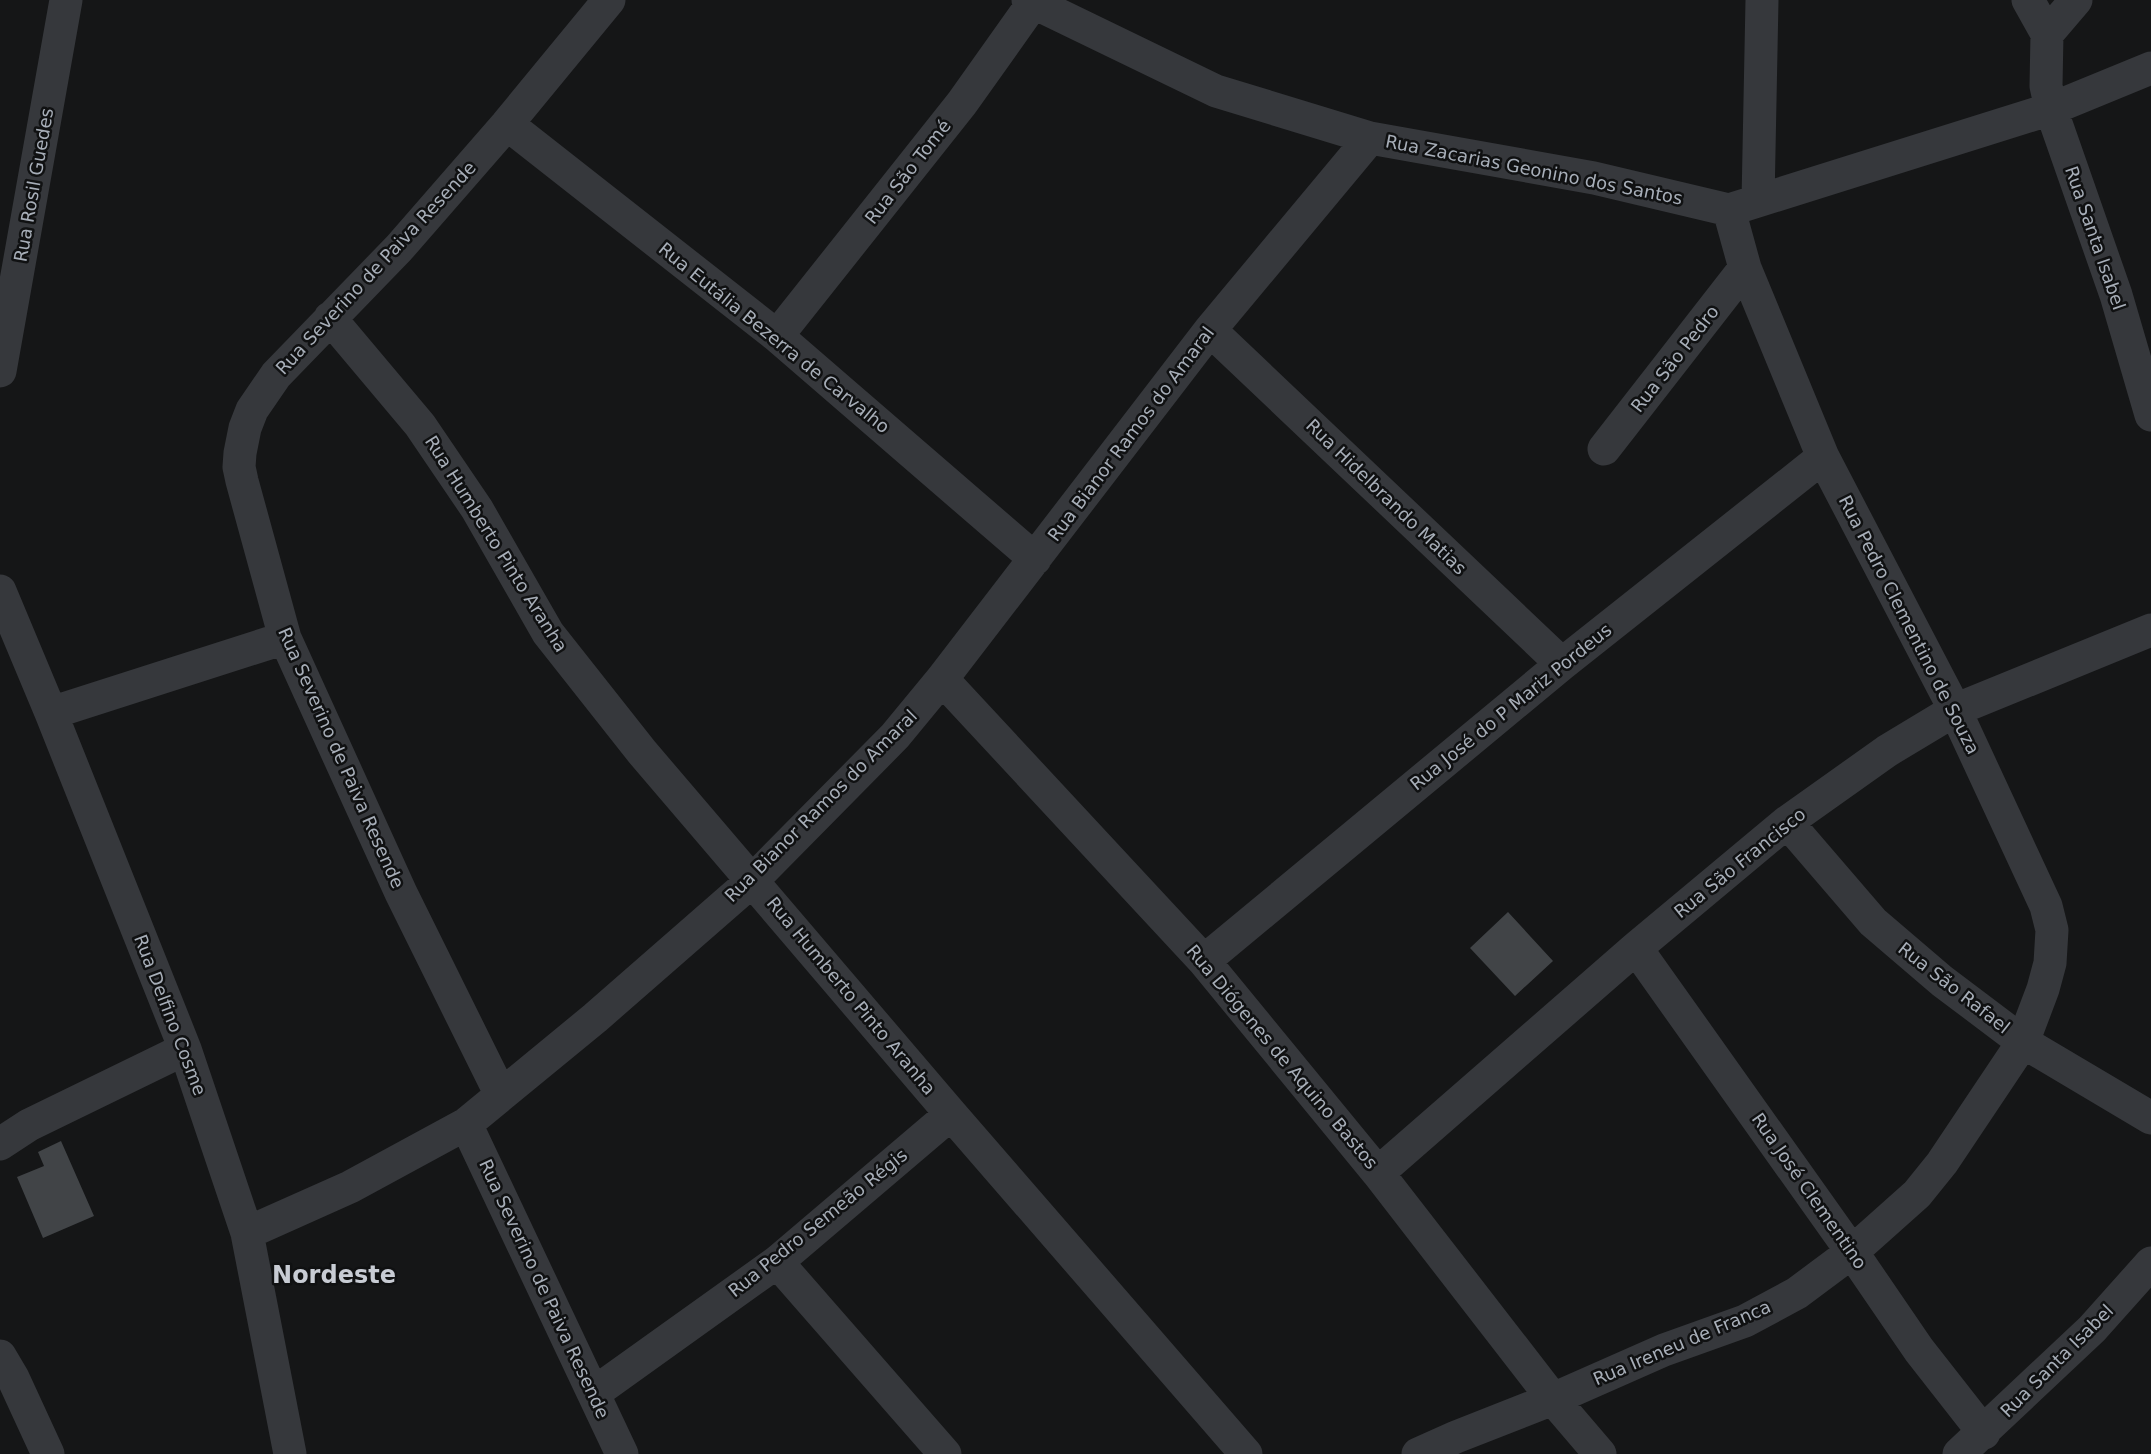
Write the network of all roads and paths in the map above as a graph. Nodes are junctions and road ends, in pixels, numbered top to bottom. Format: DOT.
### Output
graph roads {
  1 [pos="66,0"];
  2 [pos="609,0"];
  3 [pos="1762,0"];
  4 [pos="2028,0"];
  5 [pos="2076,0"];
  6 [pos="1030,1"];
  7 [pos="2046,47"];
  8 [pos="2151,68"];
  9 [pos="2051,109"];
  10 [pos="507,124"];
  11 [pos="1370,138"];
  12 [pos="1744,206"];
  13 [pos="14,217"];
  14 [pos="1746,268"];
  15 [pos="330,318"];
  16 [pos="1210,330"];
  17 [pos="777,336"];
  18 [pos="0,371"];
  19 [pos="2151,416"];
  20 [pos="1604,449"];
  21 [pos="1823,457"];
  22 [pos="1035,559"];
  23 [pos="0,591"];
  24 [pos="2151,630"];
  25 [pos="285,639"];
  26 [pos="1562,664"];
  27 [pos="942,679"];
  28 [pos="1955,710"];
  29 [pos="51,713"];
  30 [pos="1787,822"];
  31 [pos="753,880"];
  32 [pos="1636,948"];
  33 [pos="1203,961"];
  34 [pos="2023,1042"];
  35 [pos="184,1049"];
  36 [pos="501,1095"];
  37 [pos="951,1114"];
  38 [pos="2151,1118"];
  39 [pos="466,1124"];
  40 [pos="0,1144"];
  41 [pos="1378,1173"];
  42 [pos="247,1233"];
  43 [pos="1852,1252"];
  44 [pos="777,1262"];
  45 [pos="2150,1268"];
  46 [pos="0,1356"];
  47 [pos="594,1393"];
  48 [pos="1553,1399"];
  49 [pos="1984,1433"];
  50 [pos="48,1454"];
  51 [pos="291,1454"];
  52 [pos="622,1454"];
  53 [pos="945,1454"];
  54 [pos="1246,1454"];
  55 [pos="1418,1454"];
  56 [pos="1600,1454"];
  57 [pos="1959,1454"];
  1 -- 13 [label="street, Rua Rosil Guedes"];
  2 -- 10 [label="street, Rua Severino de Paiva Resende"];
  3 -- 12 [label="street, Rua Pedro Clementino de Souza"];
  4 -- 7 [label="street"];
  5 -- 7 [label="street"];
  6 -- 11 [label="street, Rua Zacarias Geonino dos Santos"];
  6 -- 17 [label="street, Rua São Tomé"];
  7 -- 9 [label="street, Rua Santa Isabel"];
  8 -- 9 [label="street"];
  9 -- 12 [label="street"];
  9 -- 19 [label="street, Rua Santa Isabel"];
  10 -- 15 [label="street, Rua Severino de Paiva Resende"];
  10 -- 17 [label="street, Rua Eutália Bezerra de Carvalho"];
  11 -- 12 [label="street, Rua Zacarias Geonino dos Santos"];
  11 -- 16 [label="street, Rua Bianor Ramos do Amaral"];
  12 -- 14 [label="street, Rua Pedro Clementino de Souza"];
  13 -- 18 [label="street, Rua Rosil Guedes"];
  14 -- 20 [label="street, Rua São Pedro"];
  14 -- 21 [label="street, Rua Pedro Clementino de Souza"];
  15 -- 25 [label="street, Rua Severino de Paiva Resende"];
  15 -- 31 [label="street, Rua Humberto Pinto Aranha"];
  16 -- 22 [label="street, Rua Bianor Ramos do Amaral"];
  16 -- 26 [label="street, Rua Hidelbrando Matias"];
  17 -- 22 [label="street, Rua Eutália Bezerra de Carvalho"];
  21 -- 26 [label="street, Rua José do P Mariz Pordeus"];
  21 -- 28 [label="street, Rua Pedro Clementino de Souza"];
  22 -- 27 [label="street, Rua Bianor Ramos do Amaral"];
  23 -- 29 [label="street, Rua Delfino Cosme"];
  24 -- 28 [label="street, Rua São Francisco"];
  25 -- 29 [label="street"];
  25 -- 36 [label="street, Rua Severino de Paiva Resende"];
  26 -- 33 [label="street, Rua José do P Mariz Pordeus"];
  27 -- 31 [label="street, Rua Bianor Ramos do Amaral"];
  27 -- 33 [label="street, Rua Diógenes de Aquino Bastos"];
  28 -- 30 [label="street, Rua São Francisco"];
  28 -- 34 [label="street, Rua Pedro Clementino de Souza"];
  29 -- 35 [label="street, Rua Delfino Cosme"];
  30 -- 32 [label="street, Rua São Francisco"];
  30 -- 34 [label="street, Rua São Rafael"];
  31 -- 36 [label="street, Rua Bianor Ramos do Amaral"];
  31 -- 37 [label="street, Rua Humberto Pinto Aranha"];
  32 -- 41 [label="street, Rua São Francisco"];
  32 -- 43 [label="street, Rua José Clementino"];
  33 -- 41 [label="street, Rua Diógenes de Aquino Bastos"];
  34 -- 38 [label="street, Rua São Rafael"];
  34 -- 43 [label="street, Rua Ireneu de Franca"];
  35 -- 40 [label="street"];
  35 -- 42 [label="street, Rua Delfino Cosme"];
  36 -- 39 [label="street, Rua Bianor Ramos do Amaral"];
  37 -- 44 [label="street, Rua Pedro Semeão Régis"];
  37 -- 54 [label="street, Rua Humberto Pinto Aranha"];
  39 -- 42 [label="street, Rua Bianor Ramos do Amaral"];
  39 -- 47 [label="street, Rua Severino de Paiva Resende"];
  41 -- 48 [label="street, Rua Diógenes de Aquino Bastos"];
  42 -- 51 [label="street, Rua Delfino Cosme"];
  43 -- 48 [label="street, Rua Ireneu de Franca"];
  43 -- 49 [label="street, Rua José Clementino"];
  44 -- 47 [label="street, Rua Pedro Semeão Régis"];
  44 -- 53 [label="street"];
  45 -- 49 [label="street, Rua Santa Isabel"];
  46 -- 50 [label="street"];
  47 -- 52 [label="street, Rua Severino de Paiva Resende"];
  48 -- 55 [label="street, Rua Ireneu de Franca"];
  48 -- 56 [label="street, Rua Diógenes de Aquino Bastos"];
  49 -- 57 [label="street, Rua Santa Isabel"];
}
